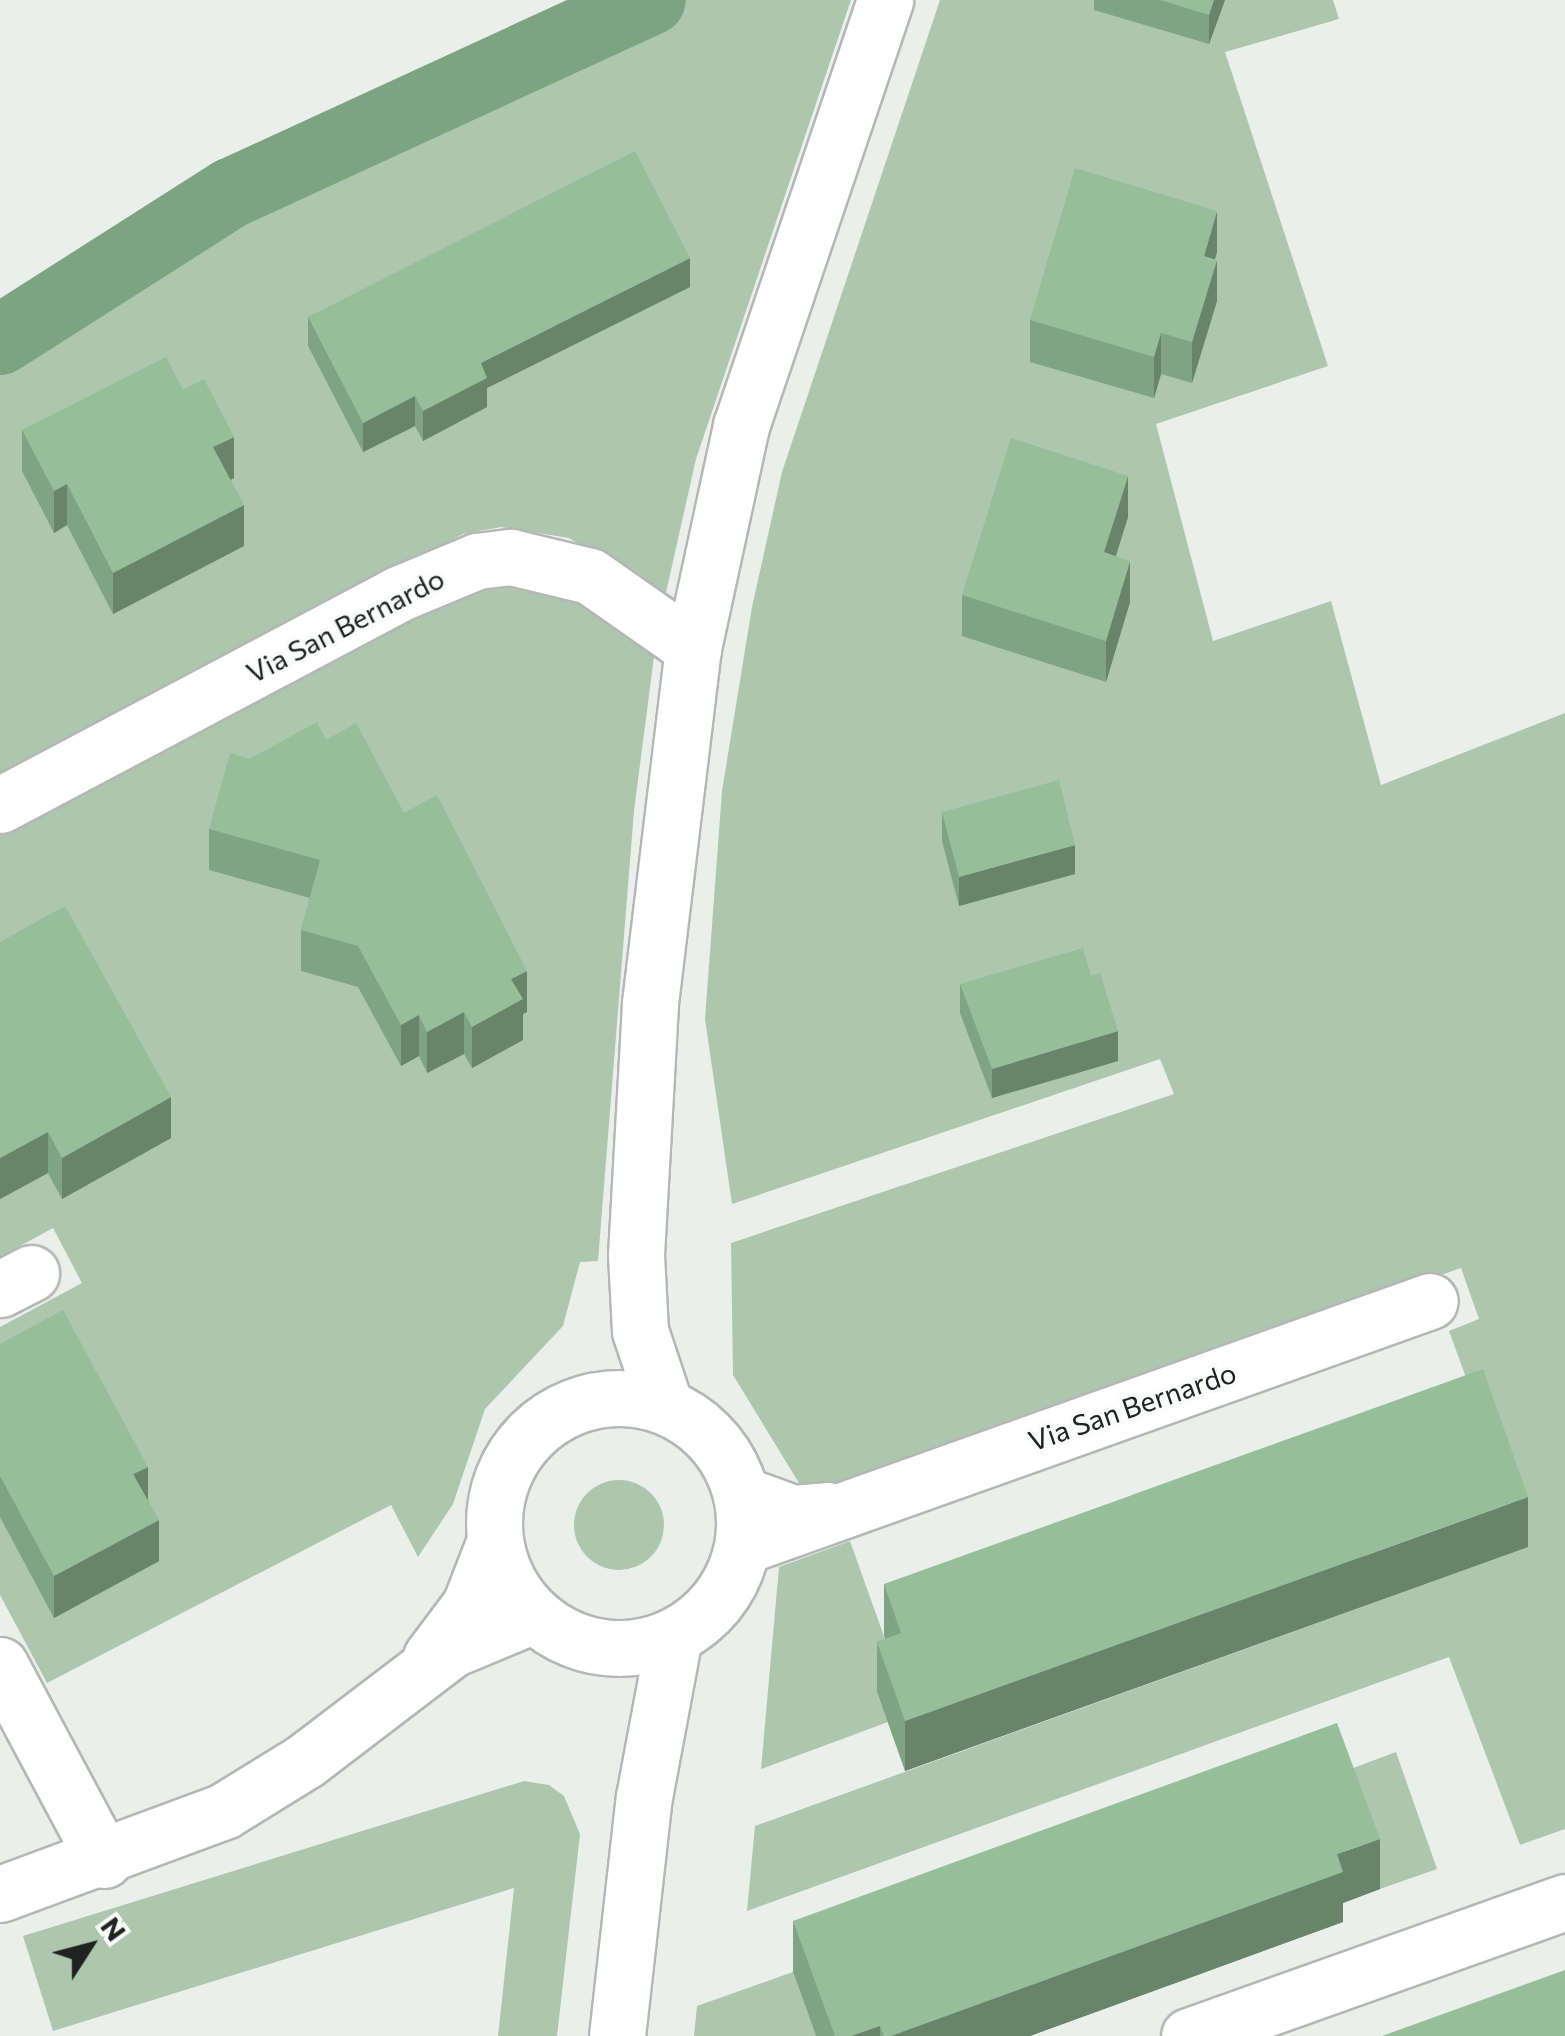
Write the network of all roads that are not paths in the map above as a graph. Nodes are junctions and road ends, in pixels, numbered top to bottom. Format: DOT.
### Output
graph roads {
  1 [pos="885,0"];
  2 [pos="693,648"];
  3 [pos="0,805"];
  4 [pos="635,1285"];
  5 [pos="1430,1302"];
  6 [pos="580,1403"];
  7 [pos="665,1406"];
  8 [pos="742,1520"];
  9 [pos="494,1544"];
  10 [pos="534,1615"];
  11 [pos="674,1636"];
  12 [pos="599,1648"];
  13 [pos="0,1664"];
  14 [pos="420,1670"];
  15 [pos="644,1797"];
  16 [pos="104,1860"];
  17 [pos="0,1894"];
  18 [pos="1565,1902"];
  19 [pos="617,2036"];
  20 [pos="1189,2036"];
  1 -- 2 [label="street"];
  2 -- 3 [label="street, Via San Bernardo"];
  2 -- 4 [label="street"];
  4 -- 6 [label="street"];
  4 -- 7 [label="street"];
  5 -- 8 [label="street, Via San Bernardo"];
  6 -- 7 [label="street"];
  6 -- 9 [label="street"];
  7 -- 8 [label="street"];
  8 -- 11 [label="street"];
  9 -- 10 [label="street"];
  9 -- 14 [label="street"];
  10 -- 12 [label="street"];
  10 -- 14 [label="street"];
  11 -- 12 [label="street"];
  11 -- 15 [label="street"];
  12 -- 15 [label="street"];
  13 -- 16 [label="street"];
  14 -- 16 [label="street"];
  15 -- 19 [label="street"];
  16 -- 17 [label="street"];
  18 -- 20 [label="street"];
}
